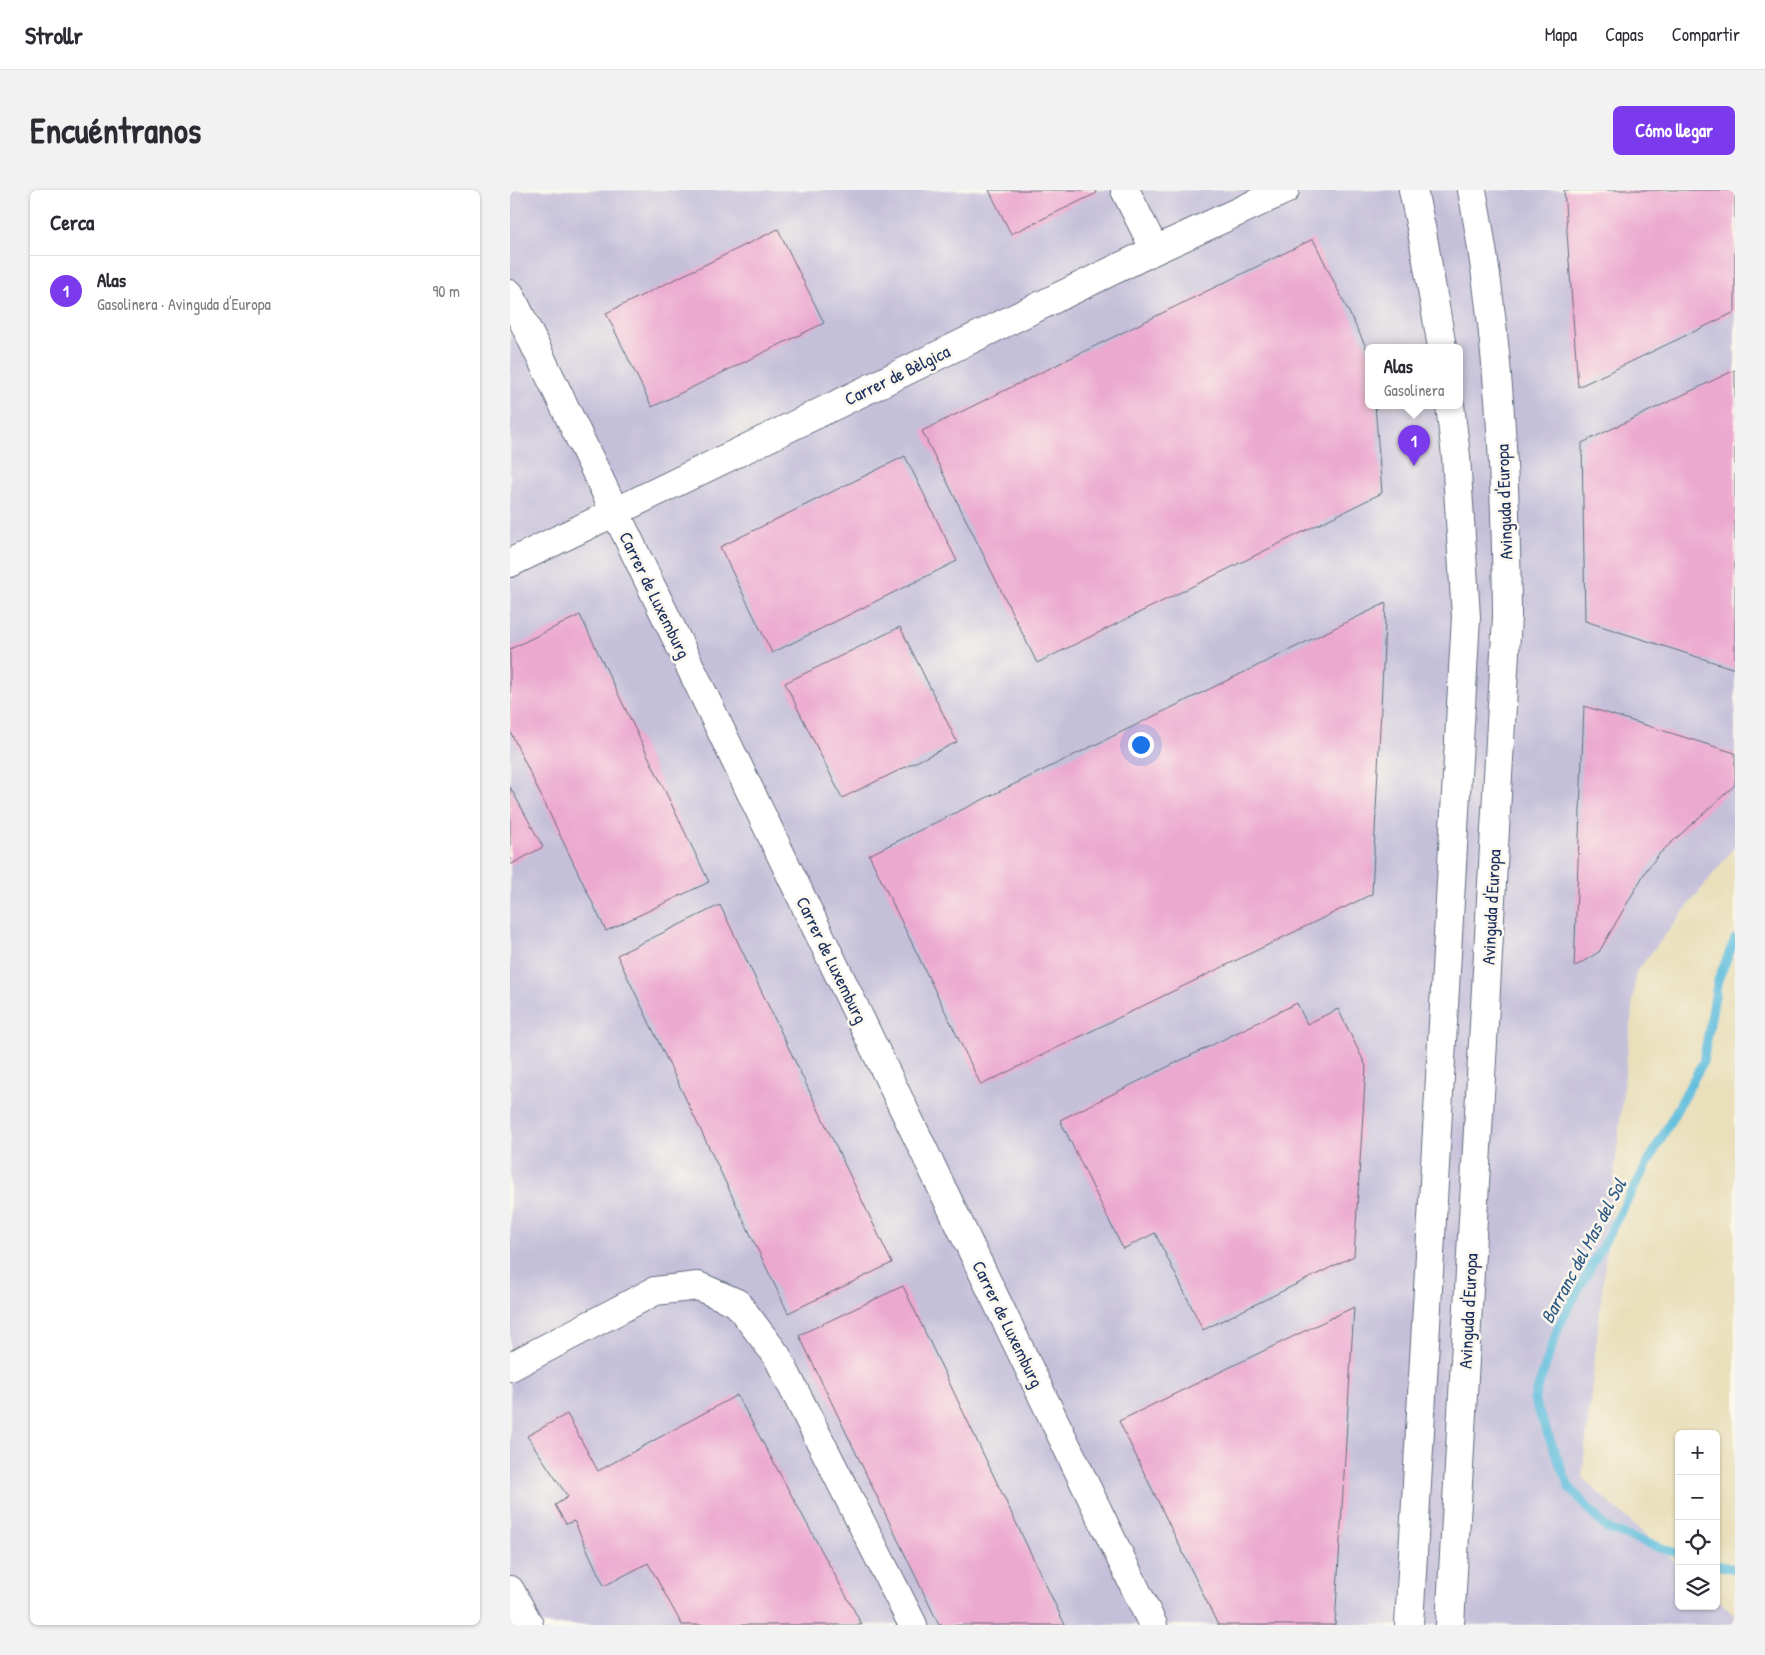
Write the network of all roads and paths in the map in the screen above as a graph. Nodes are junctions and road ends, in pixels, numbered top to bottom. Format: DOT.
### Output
graph roads {
  1 [pos="1125,190"];
  2 [pos="1285,190"];
  3 [pos="1413,190"];
  4 [pos="1472,190"];
  5 [pos="1155,250"];
  6 [pos="510,294"];
  7 [pos="1441,344"];
  8 [pos="1450,409"];
  9 [pos="616,512"];
  10 [pos="510,563"];
  11 [pos="510,1367"];
  12 [pos="510,1590"];
  13 [pos="529,1625"];
  14 [pos="913,1625"];
  15 [pos="1154,1625"];
  16 [pos="1409,1625"];
  17 [pos="1450,1625"];
  1 -- 5 [label="street"];
  2 -- 5 [label="street, Carrer de Bèlgica"];
  3 -- 7 [label="street"];
  4 -- 17 [label="street, Avinguda d'Europa"];
  5 -- 9 [label="street, Carrer de Bèlgica"];
  6 -- 9 [label="street, Carrer de Luxemburg"];
  8 -- 16 [label="street"];
  9 -- 10 [label="street, Carrer de Bèlgica"];
  9 -- 15 [label="street, Carrer de Luxemburg"];
  11 -- 14 [label="street"];
  12 -- 13 [label="street"];
}
